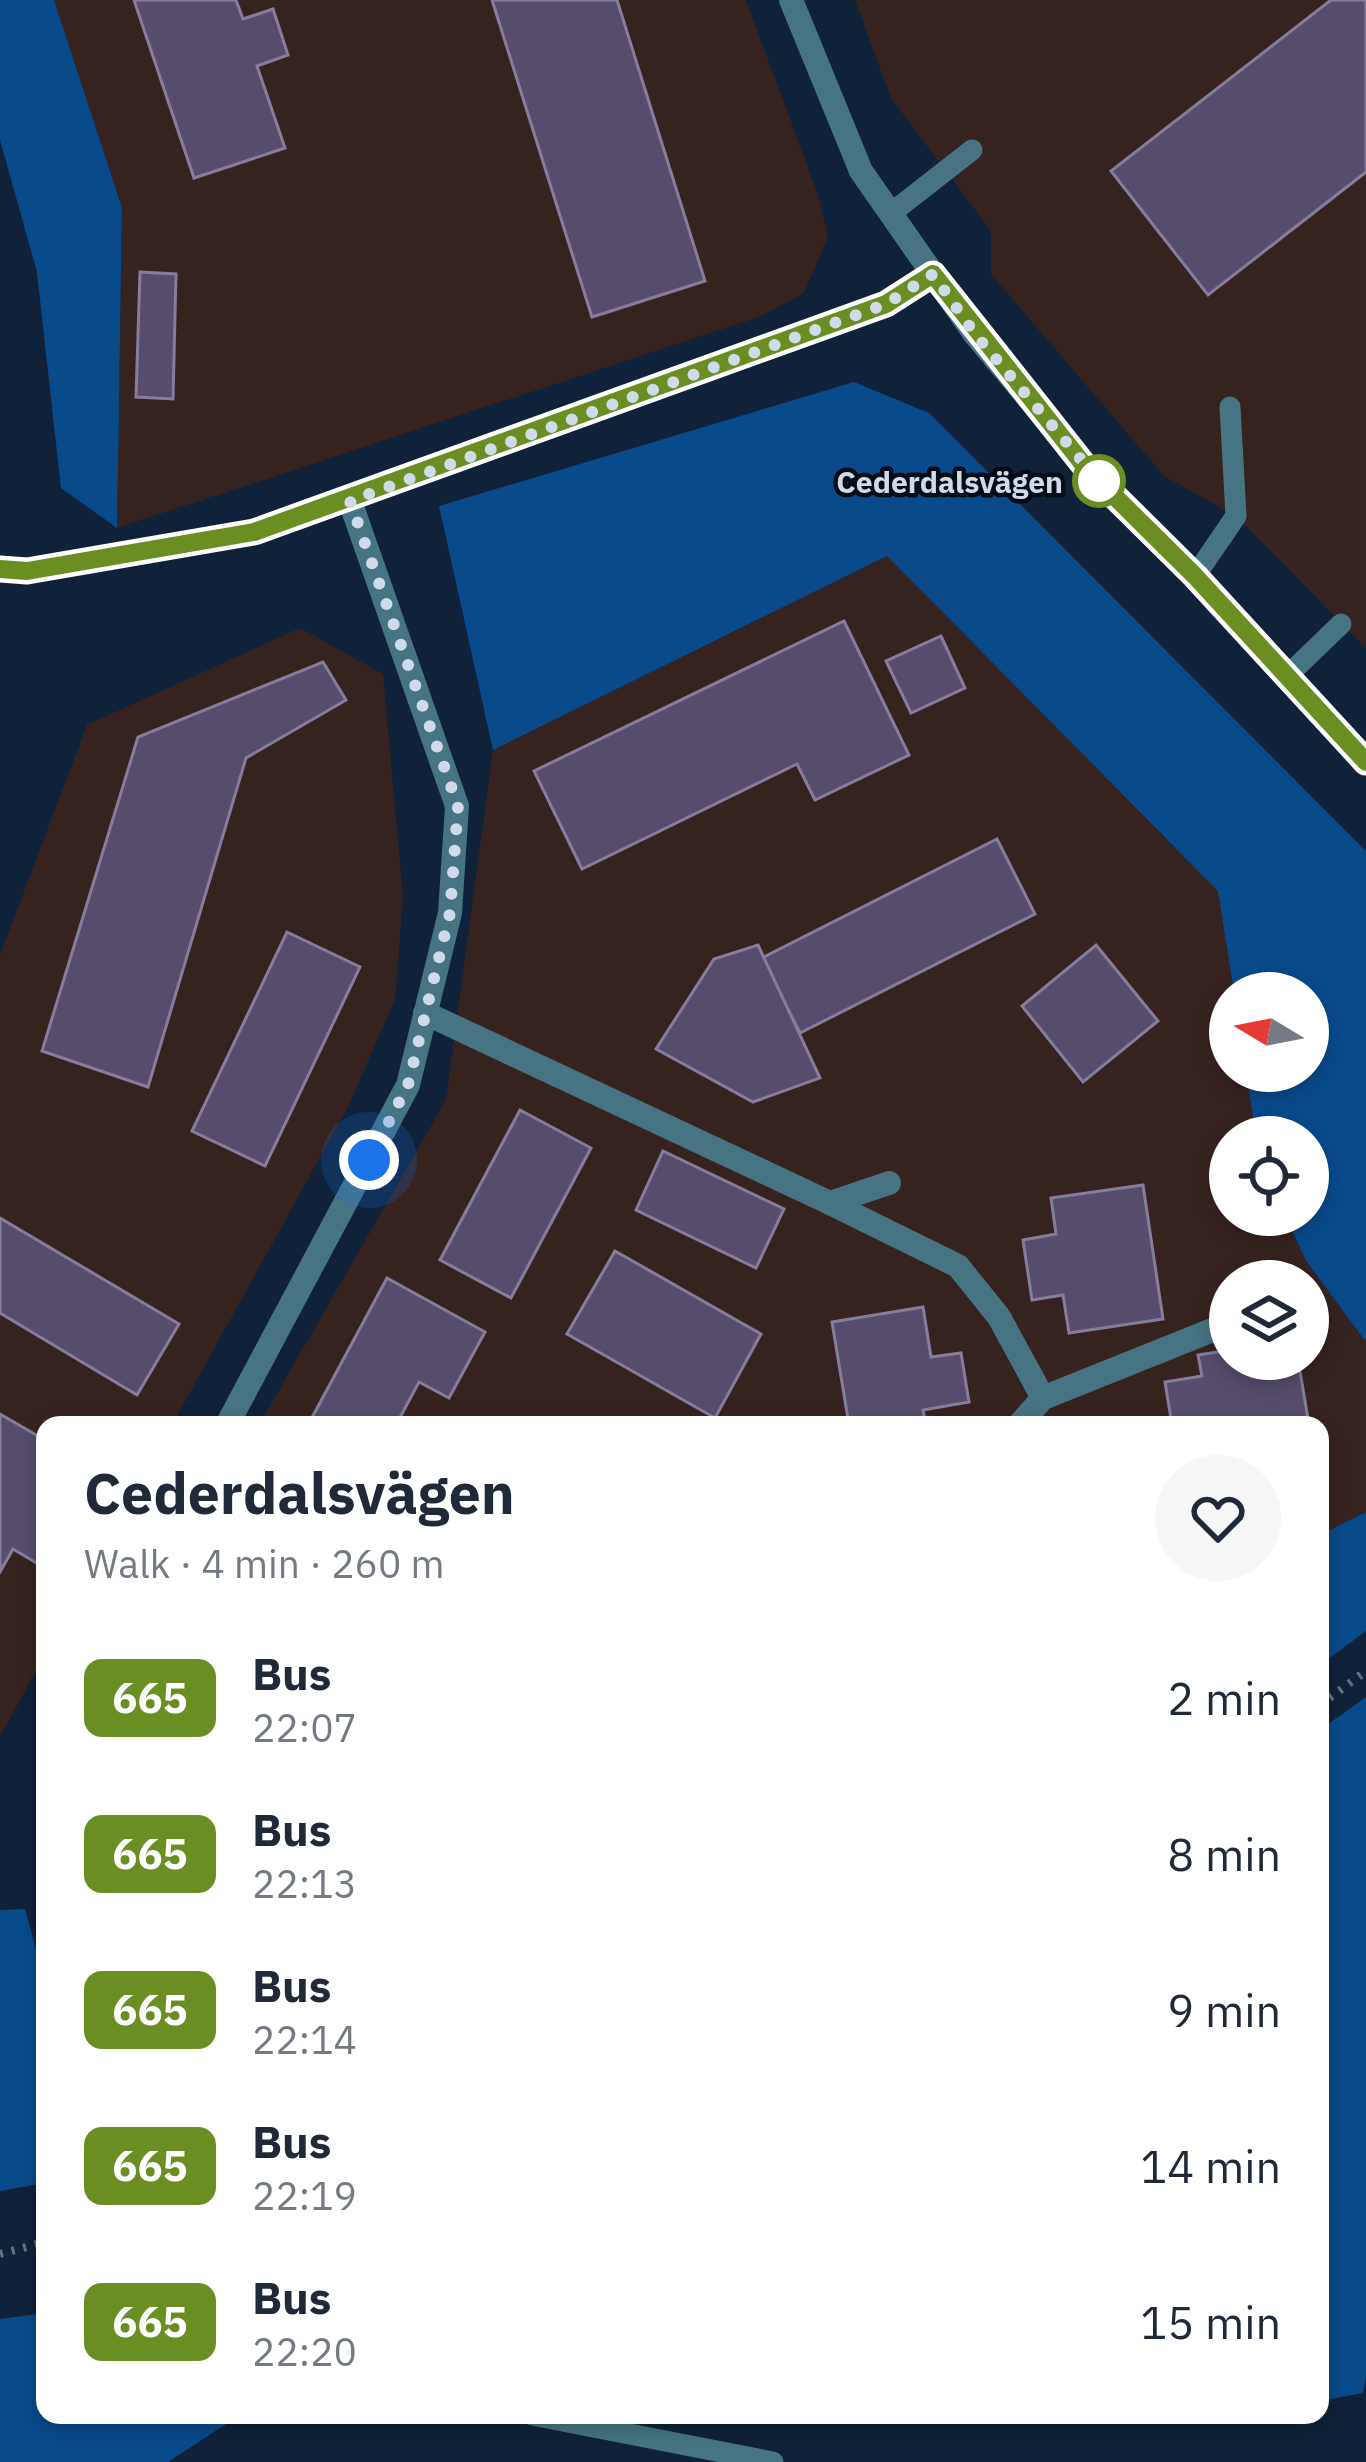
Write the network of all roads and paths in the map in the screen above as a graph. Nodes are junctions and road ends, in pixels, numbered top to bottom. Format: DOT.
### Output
graph roads {
  1 [pos="791,0"];
  2 [pos="972,150"];
  3 [pos="890,214"];
  4 [pos="933,274"];
  5 [pos="1230,407"];
  6 [pos="350,501"];
  7 [pos="0,569"];
  8 [pos="1195,576"];
  9 [pos="1341,624"];
  10 [pos="1285,678"];
  11 [pos="1366,762"];
  12 [pos="425,1013"];
  13 [pos="889,1183"];
  14 [pos="830,1203"];
  15 [pos="1209,1331"];
  16 [pos="1043,1398"];
  17 [pos="232,1416"];
  18 [pos="1027,1416"];
  19 [pos="1366,1671"];
  20 [pos="1329,1698"];
  21 [pos="36,2244"];
  22 [pos="0,2254"];
  23 [pos="578,2424"];
  24 [pos="773,2462"];
  1 -- 3 [label="street"];
  2 -- 3 [label="lane"];
  3 -- 4 [label="street"];
  4 -- 6 [label="street"];
  4 -- 8 [label="street"];
  5 -- 8 [label="lane"];
  6 -- 7 [label="street"];
  6 -- 12 [label="street"];
  8 -- 10 [label="street"];
  9 -- 10 [label="lane"];
  10 -- 11 [label="street"];
  12 -- 14 [label="street"];
  12 -- 17 [label="street"];
  13 -- 14 [label="street"];
  14 -- 16 [label="street"];
  15 -- 16 [label="street"];
  16 -- 18 [label="street"];
  19 -- 20 [label="path"];
  21 -- 22 [label="path"];
  23 -- 24 [label="lane"];
}
